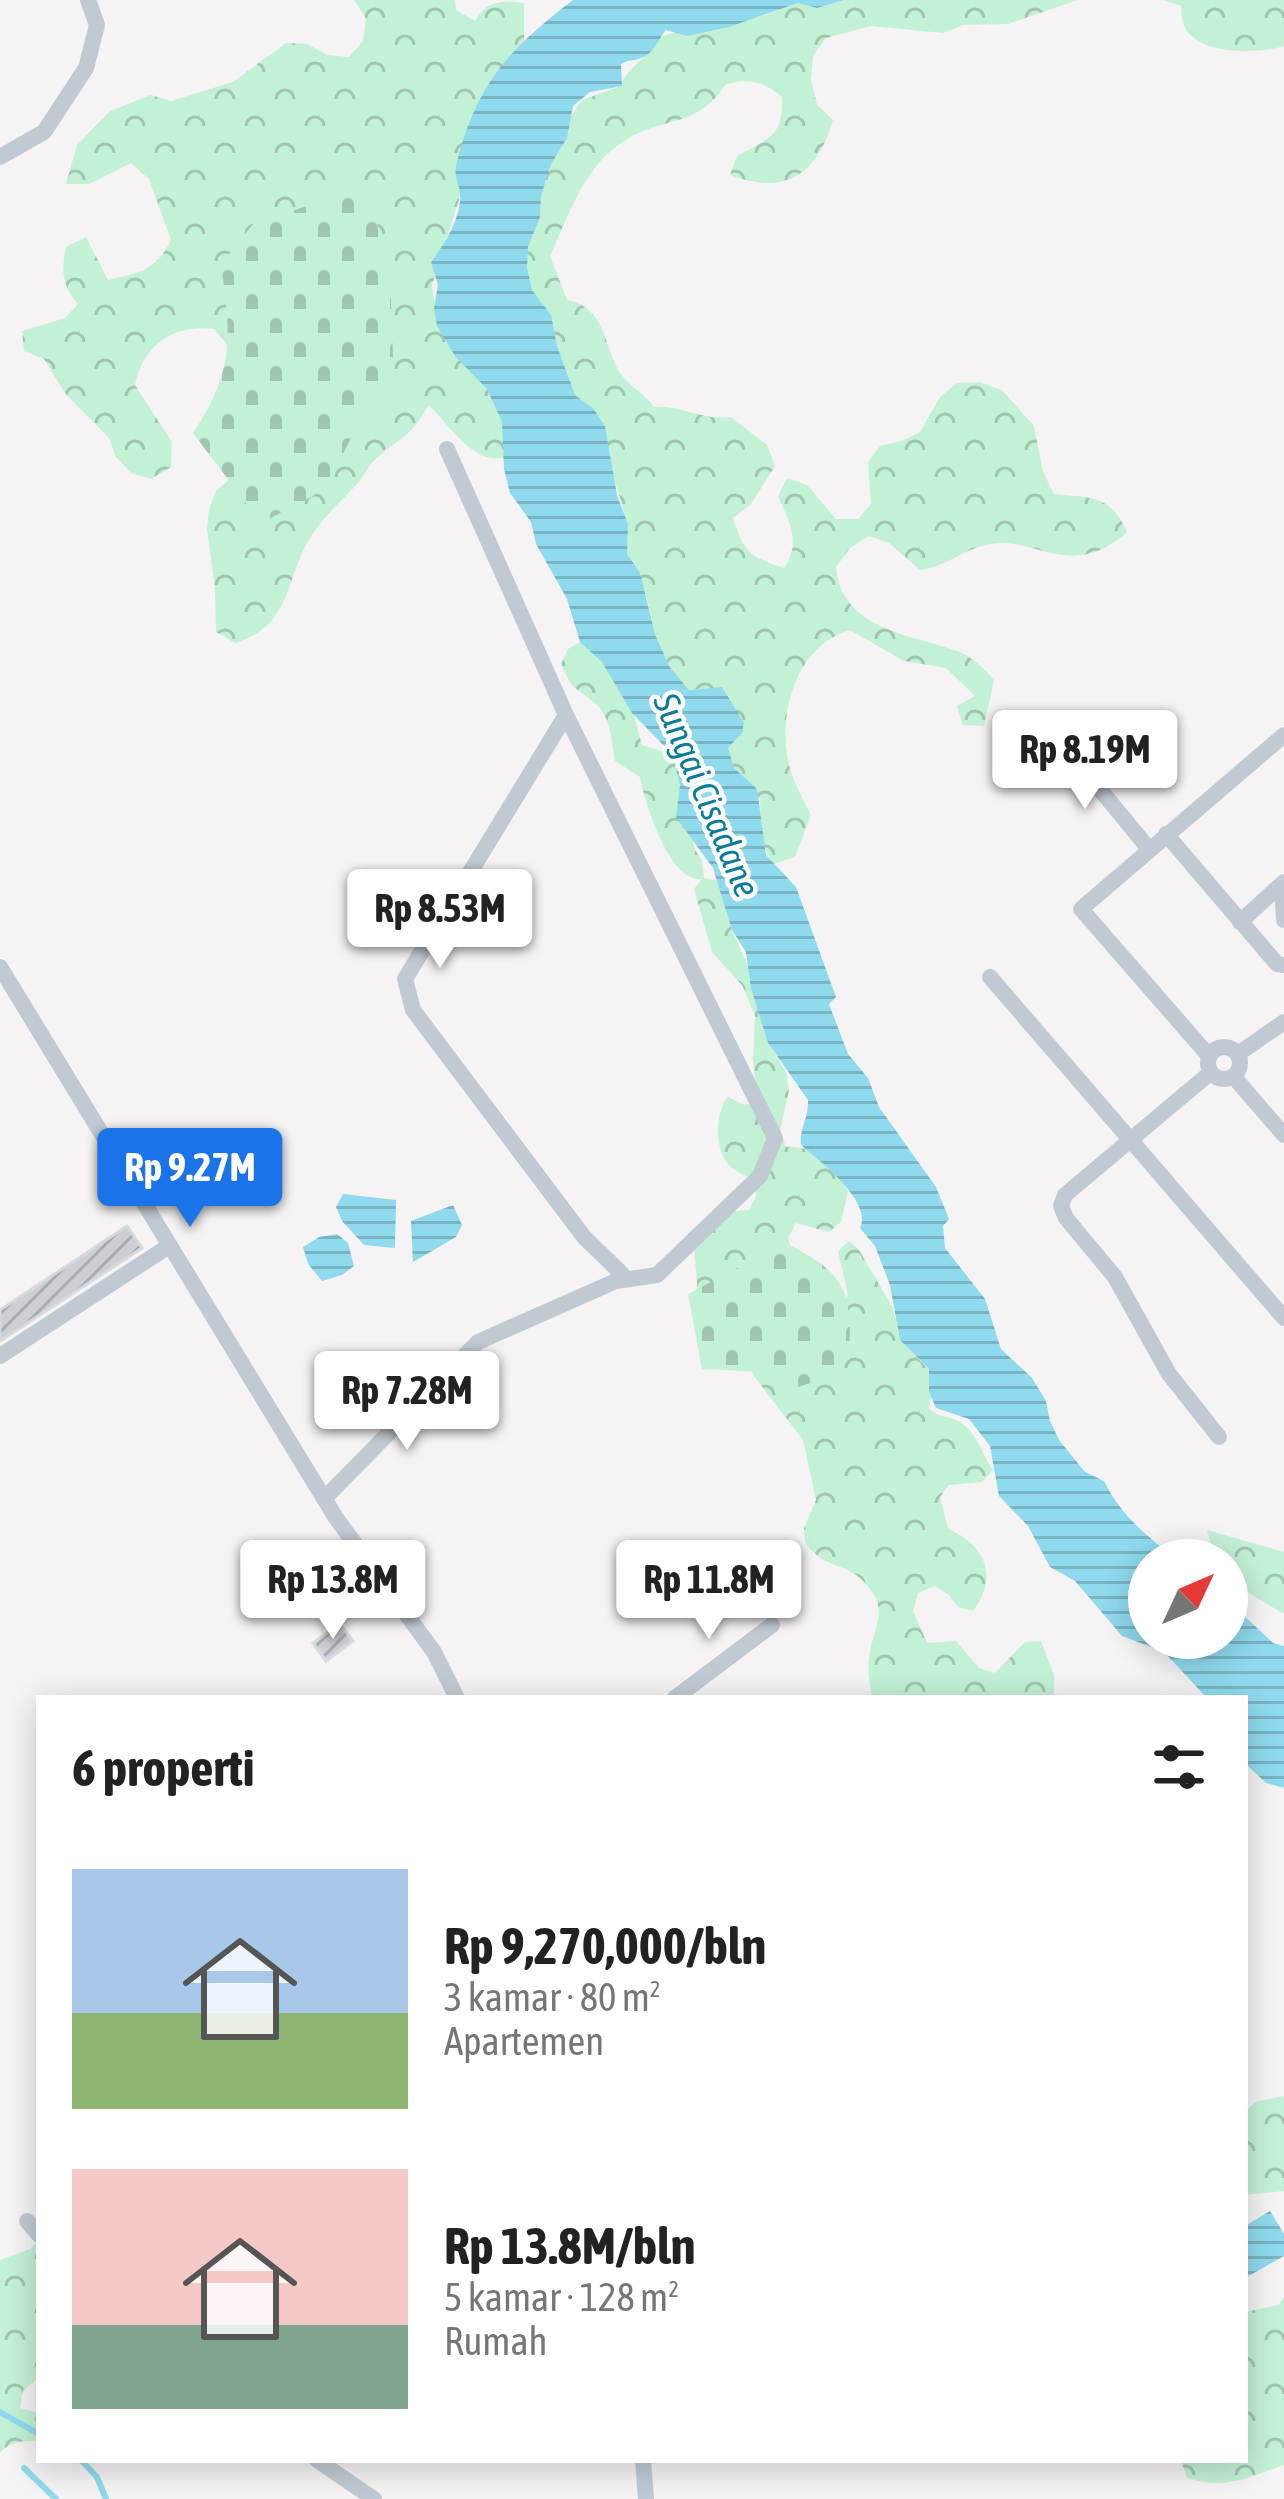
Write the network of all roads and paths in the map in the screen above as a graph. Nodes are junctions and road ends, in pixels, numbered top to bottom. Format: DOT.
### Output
graph roads {
  1 [pos="88,0"];
  2 [pos="0,157"];
  3 [pos="447,449"];
  4 [pos="566,716"];
  5 [pos="1284,735"];
  6 [pos="1061,742"];
  7 [pos="1166,834"];
  8 [pos="1150,849"];
  9 [pos="1283,883"];
  10 [pos="1284,920"];
  11 [pos="1240,922"];
  12 [pos="1280,965"];
  13 [pos="0,967"];
  14 [pos="990,977"];
  15 [pos="1284,1022"];
  16 [pos="1238,1054"];
  17 [pos="1210,1064"];
  18 [pos="1233,1076"];
  19 [pos="1284,1135"];
  20 [pos="1130,1140"];
  21 [pos="169,1246"];
  22 [pos="616,1281"];
  23 [pos="1284,1318"];
  24 [pos="0,1356"];
  25 [pos="1219,1437"];
  26 [pos="325,1499"];
  27 [pos="772,1625"];
  28 [pos="456,1695"];
  29 [pos="679,1695"];
  30 [pos="321,2463"];
  31 [pos="643,2463"];
  32 [pos="363,2496"];
  33 [pos="646,2499"];
  1 -- 2 [label="street"];
  3 -- 4 [label="street"];
  4 -- 22 [label="street"];
  4 -- 22 [label="street"];
  5 -- 7 [label="street"];
  6 -- 8 [label="street"];
  7 -- 8 [label="street"];
  7 -- 11 [label="street"];
  8 -- 17 [label="street"];
  9 -- 10 [label="street"];
  9 -- 11 [label="street"];
  11 -- 12 [label="street"];
  13 -- 21 [label="street"];
  14 -- 20 [label="street"];
  15 -- 16 [label="street"];
  16 -- 17 [label="street"];
  16 -- 18 [label="street"];
  17 -- 18 [label="street"];
  17 -- 20 [label="street"];
  18 -- 19 [label="street"];
  20 -- 23 [label="street"];
  20 -- 25 [label="street"];
  21 -- 24 [label="street"];
  21 -- 26 [label="street"];
  22 -- 26 [label="street"];
  26 -- 28 [label="street"];
  27 -- 29 [label="street"];
  30 -- 32 [label="street"];
  31 -- 33 [label="street"];
}
